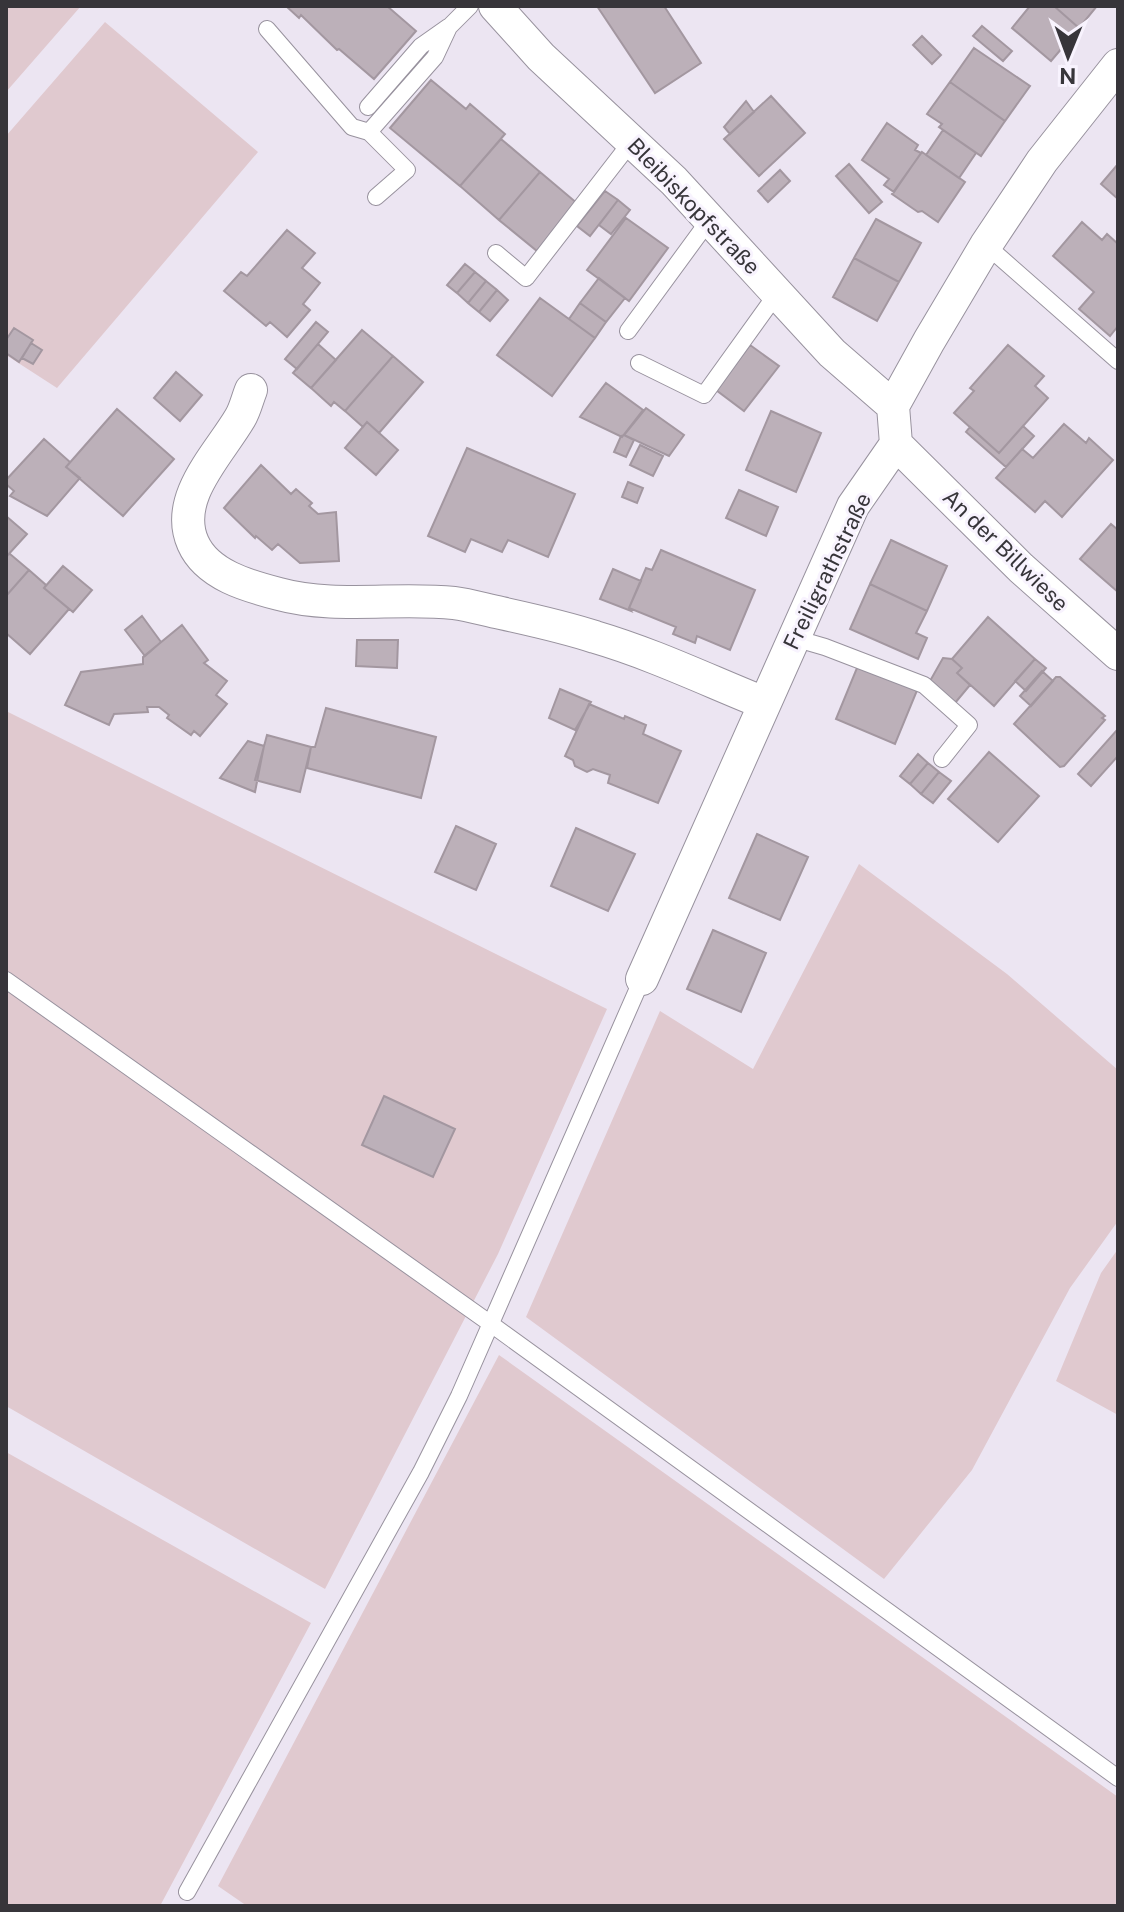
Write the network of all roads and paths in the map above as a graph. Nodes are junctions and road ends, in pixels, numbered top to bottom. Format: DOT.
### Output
graph roads {
  1 [pos="470,6"];
  2 [pos="502,9"];
  3 [pos="449,27"];
  4 [pos="267,29"];
  5 [pos="1118,65"];
  6 [pos="368,107"];
  7 [pos="369,132"];
  8 [pos="632,141"];
  9 [pos="376,197"];
  10 [pos="710,219"];
  11 [pos="986,245"];
  12 [pos="496,253"];
  13 [pos="778,292"];
  14 [pos="628,331"];
  15 [pos="1118,361"];
  16 [pos="639,363"];
  17 [pos="251,390"];
  18 [pos="893,406"];
  19 [pos="896,444"];
  20 [pos="794,638"];
  21 [pos="1118,654"];
  22 [pos="764,703"];
  23 [pos="942,759"];
  24 [pos="642,979"];
  25 [pos="6,980"];
  26 [pos="491,1324"];
  27 [pos="1118,1778"];
  28 [pos="187,1892"];
  1 -- 3 [label="lane"];
  2 -- 8 [label="street, Bleibiskopfstraße"];
  3 -- 6 [label="lane"];
  3 -- 7 [label="lane"];
  4 -- 7 [label="lane"];
  5 -- 11 [label="street"];
  7 -- 9 [label="lane"];
  8 -- 10 [label="street, Bleibiskopfstraße"];
  8 -- 12 [label="lane"];
  10 -- 13 [label="street, Bleibiskopfstraße"];
  10 -- 14 [label="lane"];
  11 -- 15 [label="lane"];
  11 -- 18 [label="street"];
  13 -- 16 [label="lane"];
  13 -- 18 [label="street, Bleibiskopfstraße"];
  17 -- 22 [label="street"];
  18 -- 19 [label="street"];
  19 -- 20 [label="street, Freiligrathstraße"];
  19 -- 21 [label="street, An der Billwiese"];
  20 -- 22 [label="street, Freiligrathstraße"];
  20 -- 23 [label="lane"];
  22 -- 24 [label="street, Freiligrathstraße"];
  24 -- 26 [label="lane"];
  25 -- 26 [label="lane"];
  26 -- 27 [label="lane"];
  26 -- 28 [label="lane"];
}
